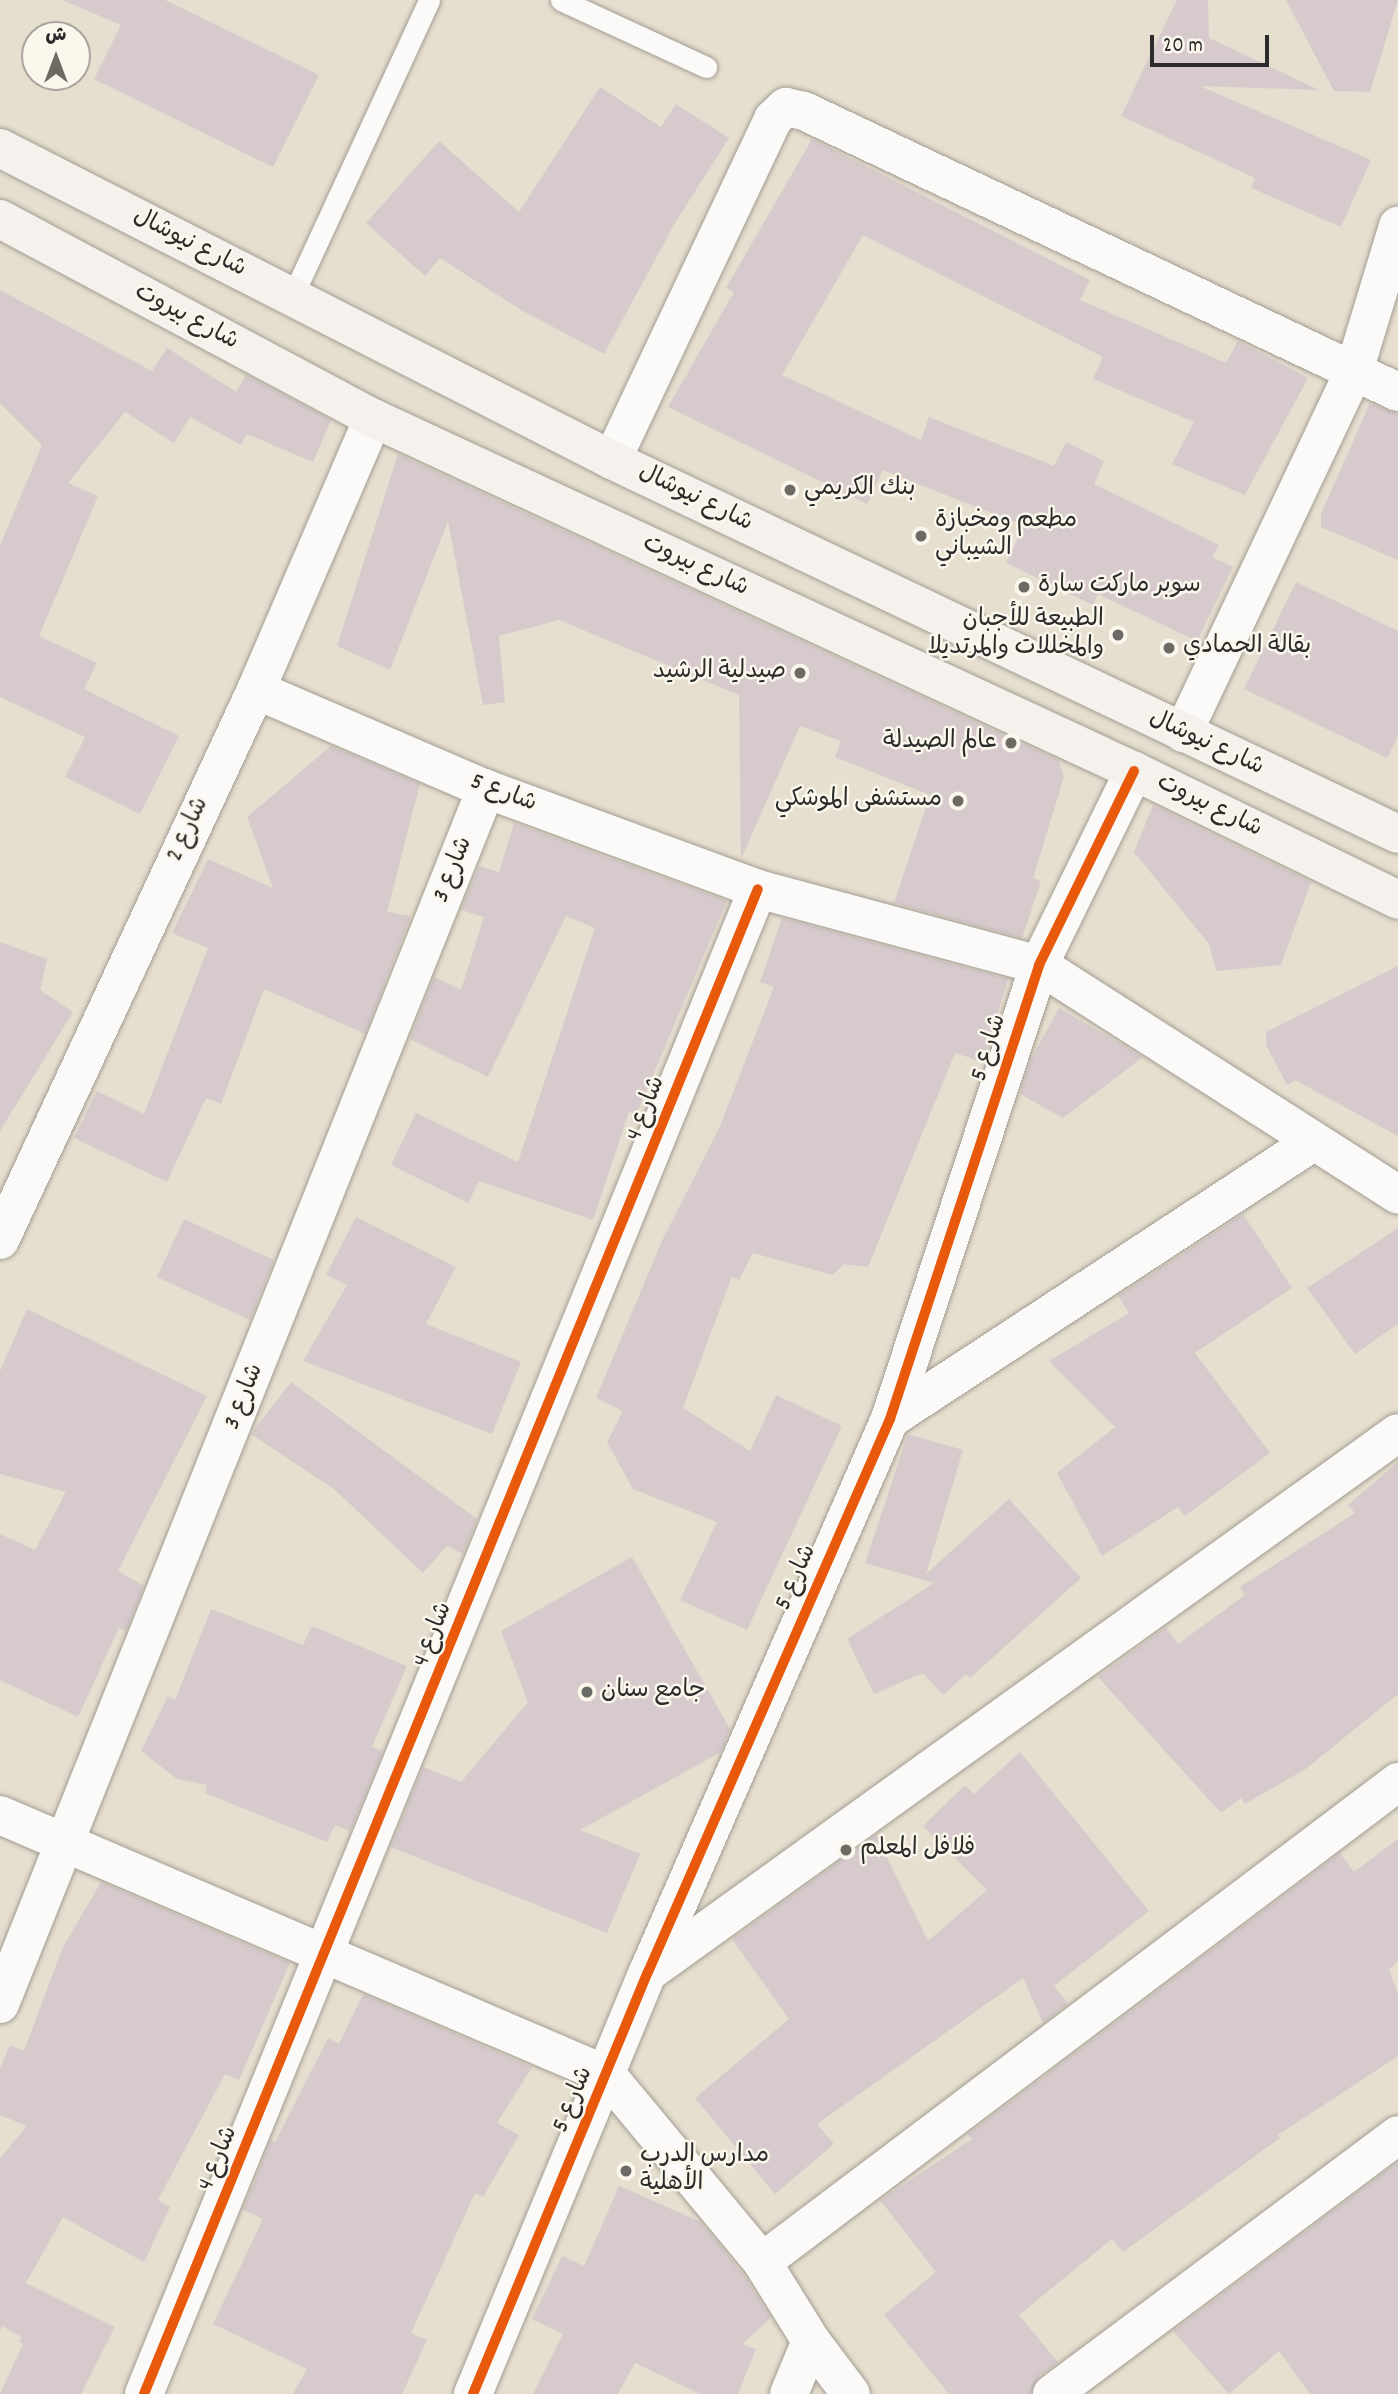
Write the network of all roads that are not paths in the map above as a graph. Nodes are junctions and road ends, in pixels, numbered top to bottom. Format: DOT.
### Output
graph roads {
  1 [pos="429,0"];
  2 [pos="561,0"];
  3 [pos="706,67"];
  4 [pos="0,148"];
  5 [pos="0,219"];
  6 [pos="1398,226"];
  7 [pos="292,297"];
  8 [pos="1354,371"];
  9 [pos="1398,392"];
  10 [pos="373,418"];
  11 [pos="612,460"];
  12 [pos="256,690"];
  13 [pos="1182,733"];
  14 [pos="1134,771"];
  15 [pos="486,789"];
  16 [pos="1398,834"];
  17 [pos="758,889"];
  18 [pos="1398,900"];
  19 [pos="1039,965"];
  20 [pos="1313,1142"];
  21 [pos="1398,1195"];
  22 [pos="0,1240"];
  23 [pos="890,1419"];
  24 [pos="1398,1433"];
  25 [pos="1398,1782"];
  26 [pos="0,1815"];
  27 [pos="67,1842"];
  28 [pos="326,1958"];
  29 [pos="648,1972"];
  30 [pos="0,2004"];
  31 [pos="607,2075"];
  32 [pos="1398,2135"];
  33 [pos="762,2262"];
  34 [pos="811,2341"];
  35 [pos="144,2394"];
  36 [pos="473,2394"];
  37 [pos="789,2394"];
  38 [pos="851,2394"];
  39 [pos="1052,2394"];
  1 -- 7 [label="lane"];
  2 -- 3 [label="lane"];
  4 -- 7 [label="main road, شارع نيوشال"];
  5 -- 10 [label="main road, شارع بيروت"];
  6 -- 8 [label="street"];
  7 -- 11 [label="main road, شارع نيوشال"];
  8 -- 9 [label="street"];
  8 -- 11 [label="street"];
  8 -- 13 [label="street"];
  10 -- 12 [label="street, شارع 2"];
  10 -- 14 [label="main road, شارع بيروت"];
  11 -- 13 [label="main road, شارع نيوشال"];
  12 -- 15 [label="street, شارع 5"];
  12 -- 22 [label="street, شارع 2"];
  13 -- 16 [label="main road, شارع نيوشال"];
  14 -- 18 [label="main road, شارع بيروت"];
  14 -- 19 [label="street, شارع 5"];
  15 -- 17 [label="street, شارع 5"];
  15 -- 27 [label="street, شارع 3"];
  17 -- 19 [label="street, شارع 5"];
  17 -- 28 [label="street, شارع 4"];
  19 -- 20 [label="street, شارع 5"];
  19 -- 23 [label="street, شارع 5"];
  20 -- 21 [label="street, شارع 5"];
  20 -- 23 [label="street"];
  23 -- 29 [label="street, شارع 5"];
  24 -- 29 [label="street"];
  25 -- 33 [label="street"];
  26 -- 27 [label="street"];
  27 -- 28 [label="street"];
  27 -- 30 [label="street, شارع 3"];
  28 -- 31 [label="street"];
  28 -- 35 [label="street, شارع 4"];
  29 -- 31 [label="street, شارع 5"];
  31 -- 33 [label="street"];
  31 -- 36 [label="street, شارع 5"];
  32 -- 39 [label="street"];
  33 -- 34 [label="street"];
  34 -- 37 [label="street"];
  34 -- 38 [label="street"];
}
